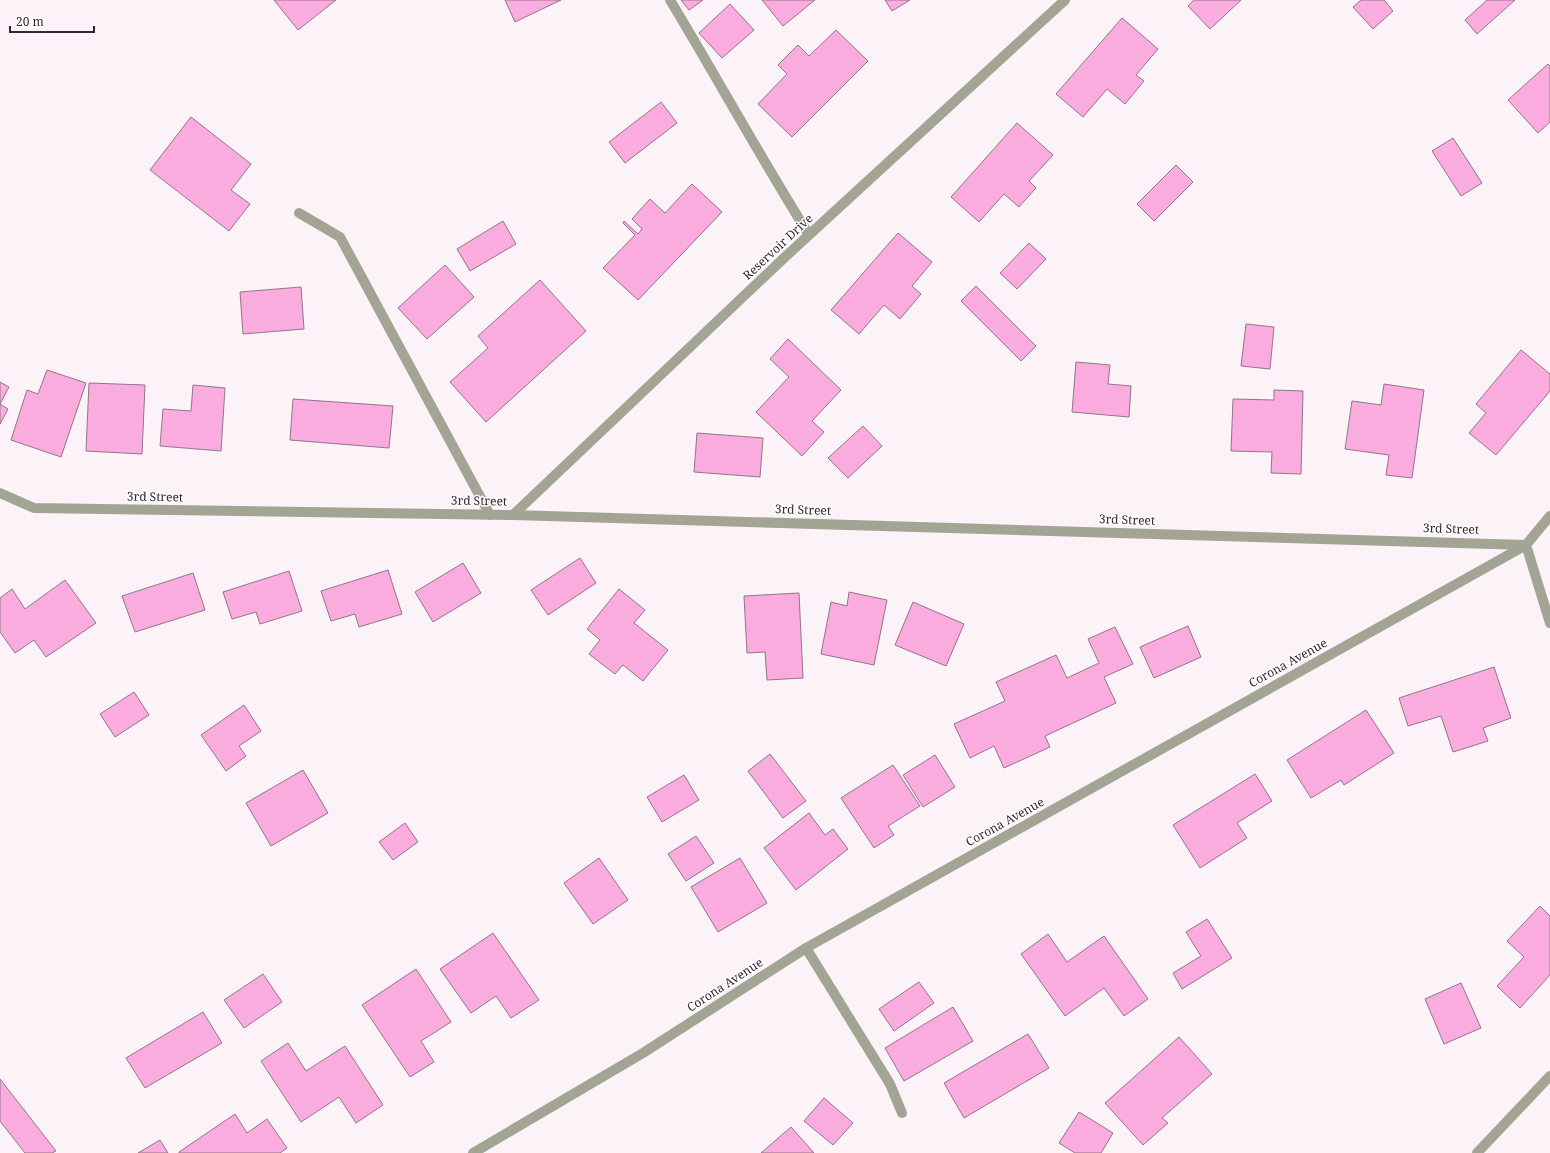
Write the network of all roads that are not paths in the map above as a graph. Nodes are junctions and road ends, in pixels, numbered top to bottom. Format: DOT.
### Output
graph roads {
  1 [pos="670,0"];
  2 [pos="1064,0"];
  3 [pos="299,213"];
  4 [pos="809,235"];
  5 [pos="0,493"];
  6 [pos="490,515"];
  7 [pos="512,515"];
  8 [pos="1550,516"];
  9 [pos="1526,545"];
  10 [pos="1550,623"];
  11 [pos="806,948"];
  12 [pos="1550,1076"];
  13 [pos="902,1113"];
  14 [pos="473,1153"];
  15 [pos="1477,1153"];
  1 -- 4 [label="street"];
  2 -- 4 [label="street, Reservoir Drive"];
  3 -- 6 [label="street"];
  4 -- 7 [label="street, Reservoir Drive"];
  5 -- 6 [label="street, 3rd Street"];
  6 -- 7 [label="street, 3rd Street"];
  7 -- 9 [label="street, 3rd Street"];
  8 -- 9 [label="street, Corona Avenue"];
  9 -- 10 [label="street"];
  9 -- 11 [label="street, Corona Avenue"];
  11 -- 13 [label="street"];
  11 -- 14 [label="street, Corona Avenue"];
  12 -- 15 [label="street"];
}
